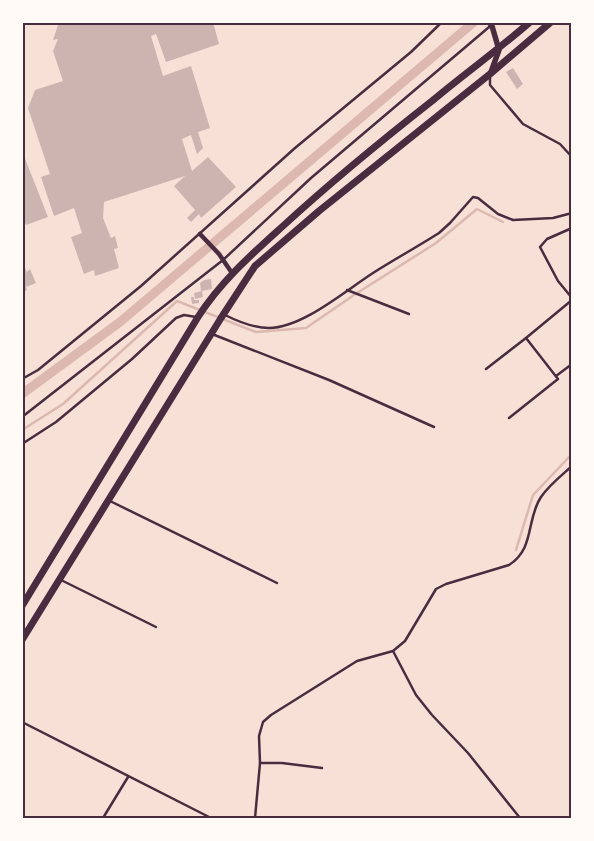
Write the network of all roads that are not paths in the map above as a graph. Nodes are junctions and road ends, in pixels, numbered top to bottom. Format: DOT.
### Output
graph roads {
  1 [pos="442,22"];
  2 [pos="530,22"];
  3 [pos="551,22"];
  4 [pos="492,24"];
  5 [pos="499,50"];
  6 [pos="490,74"];
  7 [pos="572,157"];
  8 [pos="572,213"];
  9 [pos="572,228"];
  10 [pos="200,234"];
  11 [pos="223,260"];
  12 [pos="232,273"];
  13 [pos="347,290"];
  14 [pos="572,299"];
  15 [pos="409,314"];
  16 [pos="222,316"];
  17 [pos="198,317"];
  18 [pos="211,334"];
  19 [pos="526,338"];
  20 [pos="572,364"];
  21 [pos="486,370"];
  22 [pos="556,376"];
  23 [pos="22,379"];
  24 [pos="22,417"];
  25 [pos="509,418"];
  26 [pos="434,427"];
  27 [pos="22,444"];
  28 [pos="572,466"];
  29 [pos="108,500"];
  30 [pos="61,579"];
  31 [pos="277,583"];
  32 [pos="22,606"];
  33 [pos="156,627"];
  34 [pos="22,640"];
  35 [pos="393,651"];
  36 [pos="22,722"];
  37 [pos="260,763"];
  38 [pos="322,768"];
  39 [pos="128,776"];
  40 [pos="103,818"];
  41 [pos="211,818"];
  42 [pos="255,818"];
  43 [pos="520,818"];
  1 -- 10 [label="lane"];
  2 -- 5 [label="main road"];
  3 -- 6 [label="main road"];
  4 -- 5 [label="street"];
  4 -- 11 [label="lane"];
  5 -- 6 [label="street"];
  5 -- 12 [label="main road"];
  6 -- 7 [label="lane"];
  6 -- 16 [label="main road"];
  8 -- 13 [label="lane"];
  9 -- 14 [label="lane"];
  10 -- 11 [label="street"];
  10 -- 23 [label="lane"];
  11 -- 12 [label="street"];
  11 -- 24 [label="lane"];
  12 -- 17 [label="main road"];
  13 -- 15 [label="lane"];
  13 -- 16 [label="lane"];
  14 -- 19 [label="lane"];
  16 -- 18 [label="main road"];
  17 -- 27 [label="lane"];
  17 -- 32 [label="main road"];
  18 -- 26 [label="lane"];
  18 -- 29 [label="main road"];
  19 -- 21 [label="lane"];
  19 -- 22 [label="lane"];
  20 -- 22 [label="lane"];
  22 -- 25 [label="lane"];
  28 -- 35 [label="lane"];
  29 -- 30 [label="main road"];
  29 -- 31 [label="lane"];
  30 -- 33 [label="lane"];
  30 -- 34 [label="main road"];
  35 -- 37 [label="lane"];
  35 -- 43 [label="lane"];
  36 -- 39 [label="lane"];
  37 -- 38 [label="lane"];
  37 -- 42 [label="lane"];
  39 -- 40 [label="lane"];
  39 -- 41 [label="lane"];
}
